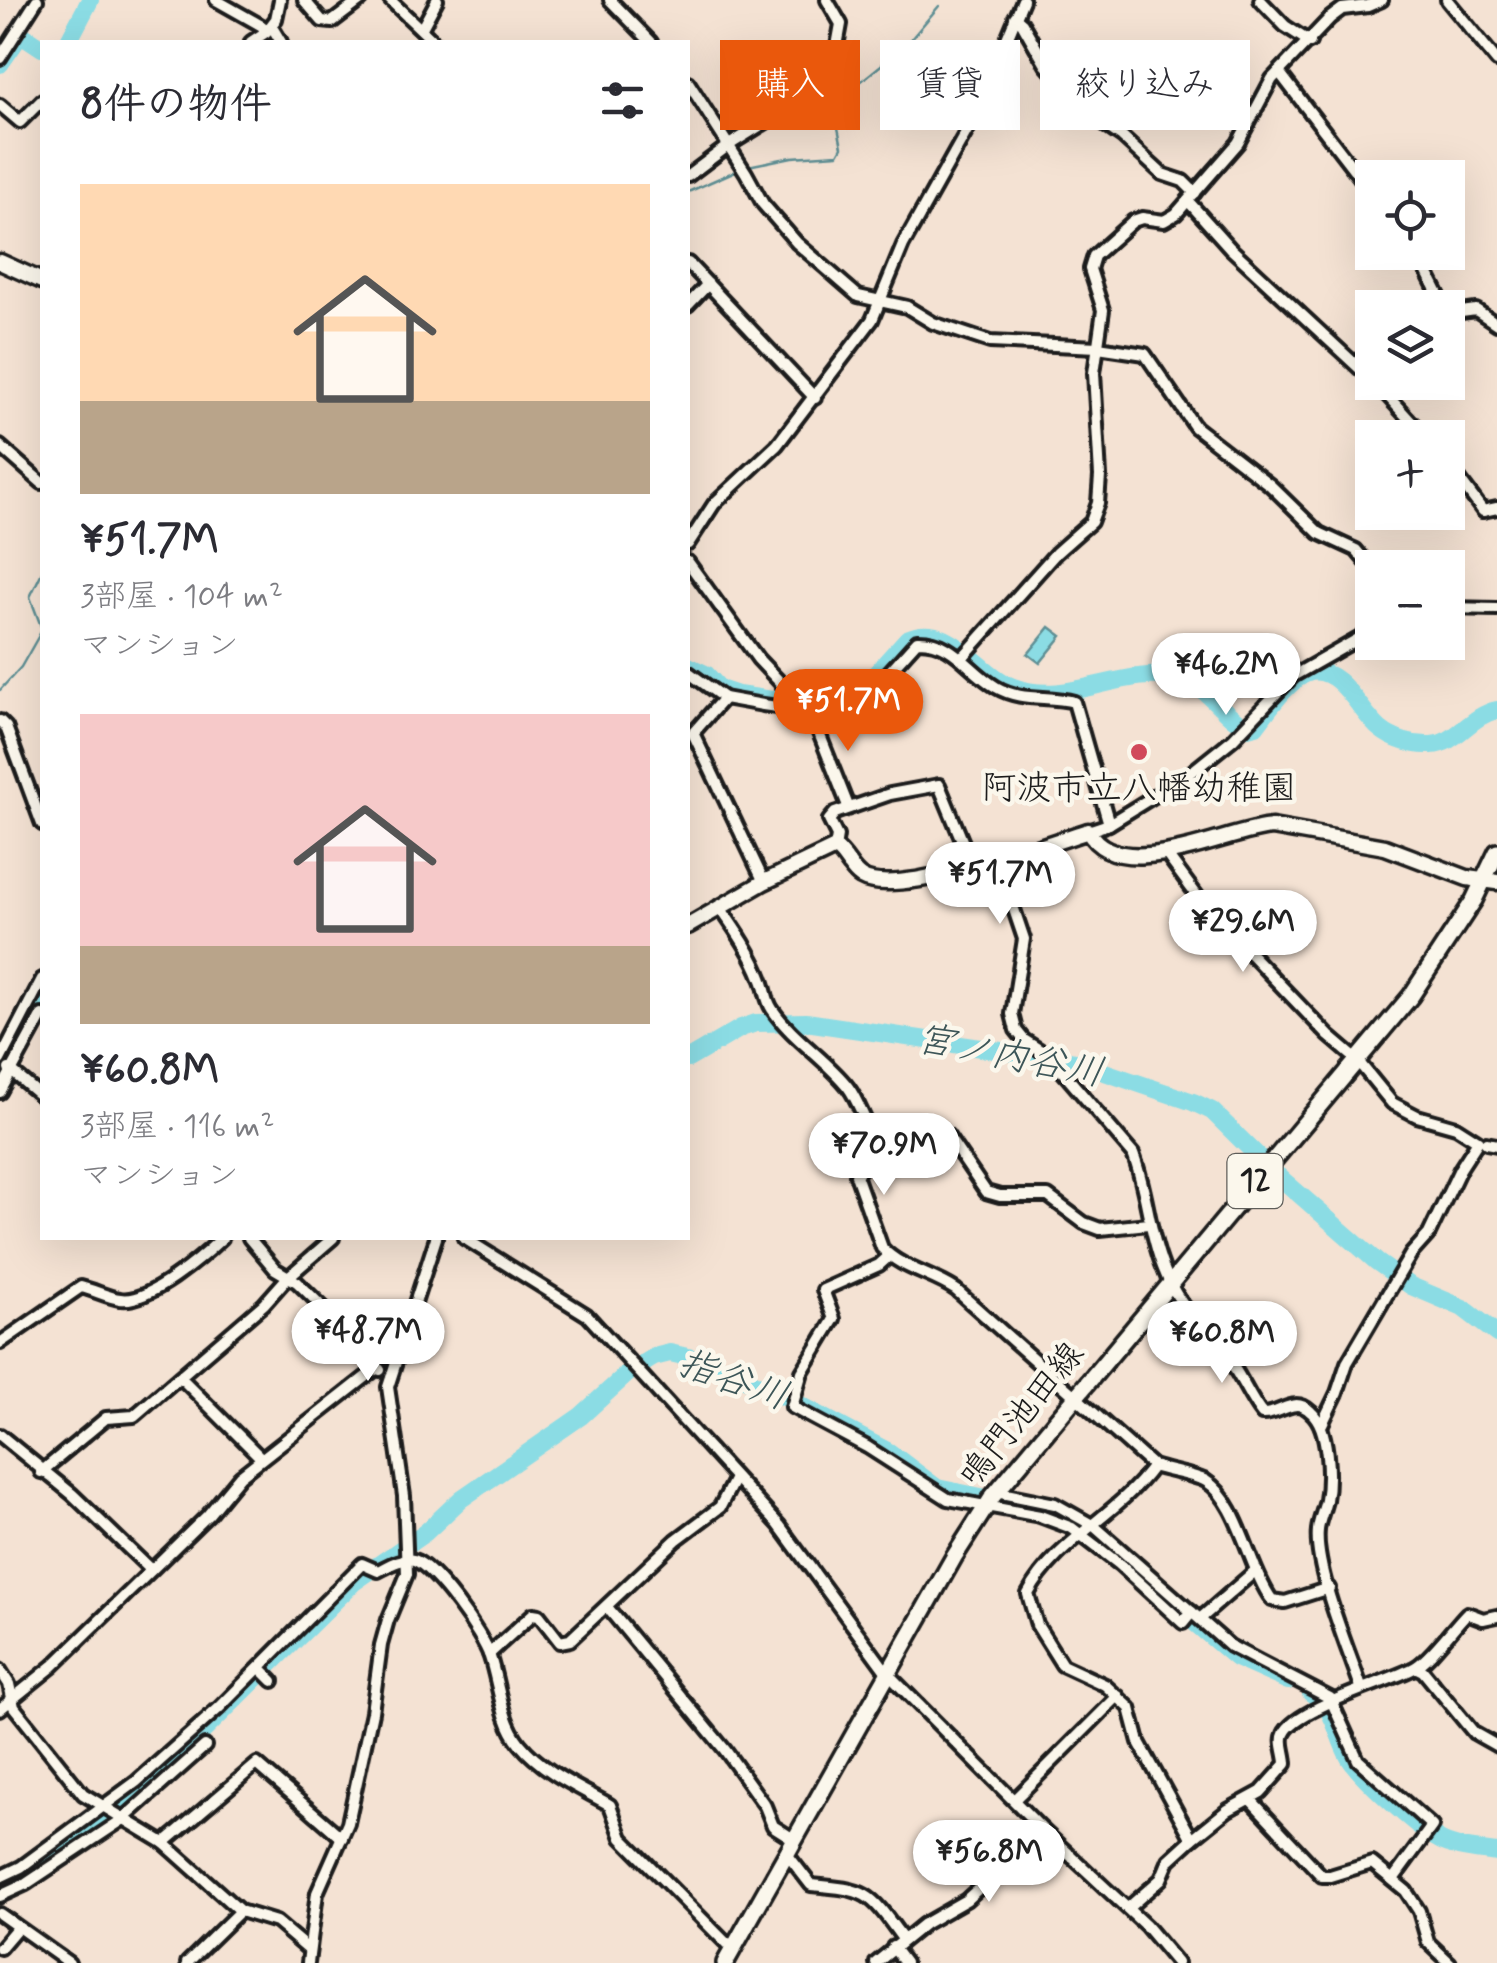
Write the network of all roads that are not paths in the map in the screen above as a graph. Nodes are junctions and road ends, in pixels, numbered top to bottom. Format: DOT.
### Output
graph roads {
  1 [pos="37,0"];
  2 [pos="216,0"];
  3 [pos="280,0"];
  4 [pos="304,0"];
  5 [pos="361,0"];
  6 [pos="390,0"];
  7 [pos="437,0"];
  8 [pos="610,0"];
  9 [pos="826,0"];
  10 [pos="1023,0"];
  11 [pos="1260,0"];
  12 [pos="1382,0"];
  13 [pos="1448,0"];
  14 [pos="1014,16"];
  15 [pos="422,28"];
  16 [pos="269,30"];
  17 [pos="254,40"];
  18 [pos="278,40"];
  19 [pos="432,40"];
  20 [pos="643,40"];
  21 [pos="1310,42"];
  22 [pos="0,58"];
  23 [pos="1497,61"];
  24 [pos="1280,72"];
  25 [pos="690,85"];
  26 [pos="40,102"];
  27 [pos="0,105"];
  28 [pos="729,145"];
  29 [pos="1355,170"];
  30 [pos="690,174"];
  31 [pos="1192,197"];
  32 [pos="0,262"];
  33 [pos="690,266"];
  34 [pos="40,280"];
  35 [pos="708,284"];
  36 [pos="690,303"];
  37 [pos="881,304"];
  38 [pos="1465,312"];
  39 [pos="1497,324"];
  40 [pos="1098,347"];
  41 [pos="1355,363"];
  42 [pos="815,398"];
  43 [pos="1391,400"];
  44 [pos="1410,420"];
  45 [pos="0,446"];
  46 [pos="40,481"];
  47 [pos="1465,487"];
  48 [pos="1497,508"];
  49 [pos="690,541"];
  50 [pos="1356,550"];
  51 [pos="690,565"];
  52 [pos="1465,608"];
  53 [pos="1497,608"];
  54 [pos="1355,642"];
  55 [pos="962,657"];
  56 [pos="690,673"];
  57 [pos="724,698"];
  58 [pos="801,708"];
  59 [pos="0,721"];
  60 [pos="848,806"];
  61 [pos="40,819"];
  62 [pos="1108,824"];
  63 [pos="1088,832"];
  64 [pos="835,848"];
  65 [pos="1497,852"];
  66 [pos="1166,855"];
  67 [pos="997,859"];
  68 [pos="973,867"];
  69 [pos="1490,881"];
  70 [pos="764,882"];
  71 [pos="719,906"];
  72 [pos="690,925"];
  73 [pos="40,984"];
  74 [pos="40,1019"];
  75 [pos="1357,1060"];
  76 [pos="5,1066"];
  77 [pos="0,1092"];
  78 [pos="40,1095"];
  79 [pos="881,1144"];
  80 [pos="1148,1224"];
  81 [pos="220,1240"];
  82 [pos="251,1240"];
  83 [pos="331,1240"];
  84 [pos="435,1240"];
  85 [pos="467,1240"];
  86 [pos="889,1256"];
  87 [pos="287,1278"];
  88 [pos="1170,1282"];
  89 [pos="0,1343"];
  90 [pos="377,1368"];
  91 [pos="390,1374"];
  92 [pos="181,1378"];
  93 [pos="1075,1395"];
  94 [pos="1322,1424"];
  95 [pos="0,1435"];
  96 [pos="261,1458"];
  97 [pos="1153,1466"];
  98 [pos="42,1472"];
  99 [pos="735,1478"];
  100 [pos="990,1500"];
  101 [pos="1088,1531"];
  102 [pos="407,1551"];
  103 [pos="150,1570"];
  104 [pos="1255,1571"];
  105 [pos="1329,1588"];
  106 [pos="607,1606"];
  107 [pos="1497,1616"];
  108 [pos="1192,1617"];
  109 [pos="490,1654"];
  110 [pos="1417,1668"];
  111 [pos="260,1669"];
  112 [pos="0,1670"];
  113 [pos="888,1674"];
  114 [pos="272,1680"];
  115 [pos="1361,1687"];
  116 [pos="1118,1696"];
  117 [pos="13,1697"];
  118 [pos="1328,1705"];
  119 [pos="0,1709"];
  120 [pos="205,1746"];
  121 [pos="1497,1746"];
  122 [pos="1250,1799"];
  123 [pos="1014,1800"];
  124 [pos="104,1809"];
  125 [pos="123,1816"];
  126 [pos="1043,1830"];
  127 [pos="342,1838"];
  128 [pos="1192,1838"];
  129 [pos="164,1843"];
  130 [pos="791,1847"];
  131 [pos="0,1877"];
  132 [pos="1394,1878"];
  133 [pos="0,1896"];
  134 [pos="1128,1908"];
  135 [pos="240,1911"];
  136 [pos="0,1914"];
  137 [pos="17,1928"];
  138 [pos="903,1939"];
  139 [pos="893,1947"];
  140 [pos="0,1948"];
  141 [pos="309,1950"];
  142 [pos="729,1956"];
  143 [pos="69,1963"];
  144 [pos="187,1963"];
  145 [pos="308,1963"];
  146 [pos="876,1963"];
  147 [pos="905,1963"];
  148 [pos="1177,1963"];
  149 [pos="1450,1963"];
  1 -- 22 [label="street"];
  2 -- 16 [label="street"];
  3 -- 16 [label="street"];
  4 -- 5 [label="street"];
  6 -- 15 [label="street"];
  7 -- 15 [label="street"];
  8 -- 20 [label="street"];
  9 -- 28 [label="street"];
  10 -- 14 [label="street"];
  11 -- 21 [label="street"];
  12 -- 21 [label="street"];
  13 -- 23 [label="street"];
  14 -- 31 [label="street"];
  14 -- 37 [label="street"];
  15 -- 19 [label="street"];
  16 -- 17 [label="street"];
  16 -- 18 [label="street"];
  21 -- 24 [label="street"];
  24 -- 29 [label="street"];
  24 -- 31 [label="street"];
  25 -- 28 [label="street"];
  26 -- 27 [label="street"];
  28 -- 30 [label="street"];
  28 -- 37 [label="street"];
  31 -- 40 [label="street"];
  31 -- 41 [label="street"];
  32 -- 34 [label="main road"];
  33 -- 35 [label="street"];
  35 -- 36 [label="street"];
  35 -- 42 [label="street"];
  37 -- 40 [label="street"];
  37 -- 42 [label="street"];
  38 -- 39 [label="street"];
  40 -- 50 [label="street"];
  40 -- 55 [label="street"];
  42 -- 49 [label="street"];
  43 -- 44 [label="street"];
  45 -- 46 [label="street"];
  47 -- 48 [label="street"];
  51 -- 58 [label="street"];
  52 -- 53 [label="street"];
  54 -- 62 [label="street"];
  55 -- 58 [label="street"];
  55 -- 62 [label="street"];
  56 -- 57 [label="street"];
  57 -- 58 [label="street"];
  57 -- 70 [label="street"];
  58 -- 60 [label="street"];
  59 -- 61 [label="street"];
  60 -- 64 [label="street"];
  60 -- 68 [label="street"];
  62 -- 63 [label="street"];
  63 -- 66 [label="main road"];
  63 -- 67 [label="main road"];
  64 -- 68 [label="main road"];
  64 -- 70 [label="main road"];
  65 -- 69 [label="main road, 鳴門池田線 / 12"];
  66 -- 69 [label="main road"];
  66 -- 75 [label="street"];
  67 -- 68 [label="main road"];
  67 -- 80 [label="street"];
  69 -- 75 [label="main road, 鳴門池田線 / 12"];
  70 -- 71 [label="main road"];
  71 -- 72 [label="main road"];
  71 -- 79 [label="street"];
  73 -- 76 [label="street"];
  74 -- 76 [label="street"];
  75 -- 88 [label="main road, 鳴門池田線 / 12"];
  75 -- 94 [label="street"];
  76 -- 77 [label="street"];
  76 -- 78 [label="street"];
  79 -- 80 [label="street"];
  79 -- 86 [label="street"];
  80 -- 88 [label="street"];
  81 -- 89 [label="street"];
  82 -- 87 [label="street"];
  83 -- 87 [label="street"];
  84 -- 91 [label="street"];
  85 -- 99 [label="street"];
  86 -- 93 [label="street"];
  86 -- 100 [label="street"];
  87 -- 90 [label="street"];
  87 -- 92 [label="street"];
  88 -- 93 [label="main road, 鳴門池田線 / 12"];
  88 -- 94 [label="street"];
  90 -- 91 [label="street"];
  90 -- 96 [label="street"];
  91 -- 102 [label="street"];
  92 -- 96 [label="street"];
  92 -- 98 [label="street"];
  93 -- 97 [label="street"];
  93 -- 100 [label="main road, 鳴門池田線 / 12"];
  94 -- 105 [label="street"];
  95 -- 98 [label="street"];
  96 -- 103 [label="street"];
  97 -- 101 [label="street"];
  97 -- 104 [label="street"];
  98 -- 103 [label="street"];
  99 -- 106 [label="street"];
  99 -- 113 [label="street"];
  100 -- 101 [label="street"];
  100 -- 101 [label="street"];
  100 -- 113 [label="main road, 鳴門池田線 / 12"];
  101 -- 108 [label="street"];
  101 -- 116 [label="street"];
  102 -- 109 [label="street"];
  102 -- 111 [label="street"];
  102 -- 127 [label="street"];
  103 -- 117 [label="street"];
  104 -- 105 [label="street"];
  104 -- 108 [label="street"];
  105 -- 115 [label="street"];
  106 -- 109 [label="street"];
  106 -- 130 [label="street"];
  107 -- 110 [label="street"];
  108 -- 118 [label="street"];
  109 -- 142 [label="street"];
  110 -- 115 [label="street"];
  110 -- 121 [label="street"];
  111 -- 114 [label="street"];
  111 -- 124 [label="street"];
  112 -- 117 [label="street"];
  113 -- 123 [label="street"];
  113 -- 130 [label="main road, 鳴門池田線 / 12"];
  115 -- 118 [label="street"];
  116 -- 123 [label="street"];
  116 -- 128 [label="street"];
  117 -- 119 [label="street"];
  117 -- 124 [label="street"];
  118 -- 122 [label="street"];
  118 -- 132 [label="street"];
  120 -- 125 [label="street"];
  122 -- 128 [label="street"];
  122 -- 132 [label="street"];
  123 -- 126 [label="street"];
  124 -- 125 [label="street"];
  124 -- 131 [label="street"];
  125 -- 129 [label="street"];
  125 -- 133 [label="street"];
  126 -- 134 [label="street"];
  126 -- 138 [label="street"];
  127 -- 129 [label="street"];
  127 -- 141 [label="street"];
  128 -- 134 [label="street"];
  129 -- 135 [label="street"];
  130 -- 138 [label="street"];
  130 -- 142 [label="main road, 鳴門池田線 / 12"];
  132 -- 149 [label="street"];
  134 -- 148 [label="street"];
  135 -- 141 [label="street"];
  135 -- 144 [label="street"];
  136 -- 137 [label="street"];
  137 -- 140 [label="street"];
  137 -- 143 [label="street"];
  138 -- 139 [label="street"];
  139 -- 146 [label="street"];
  139 -- 147 [label="street"];
  141 -- 145 [label="street"];
}
